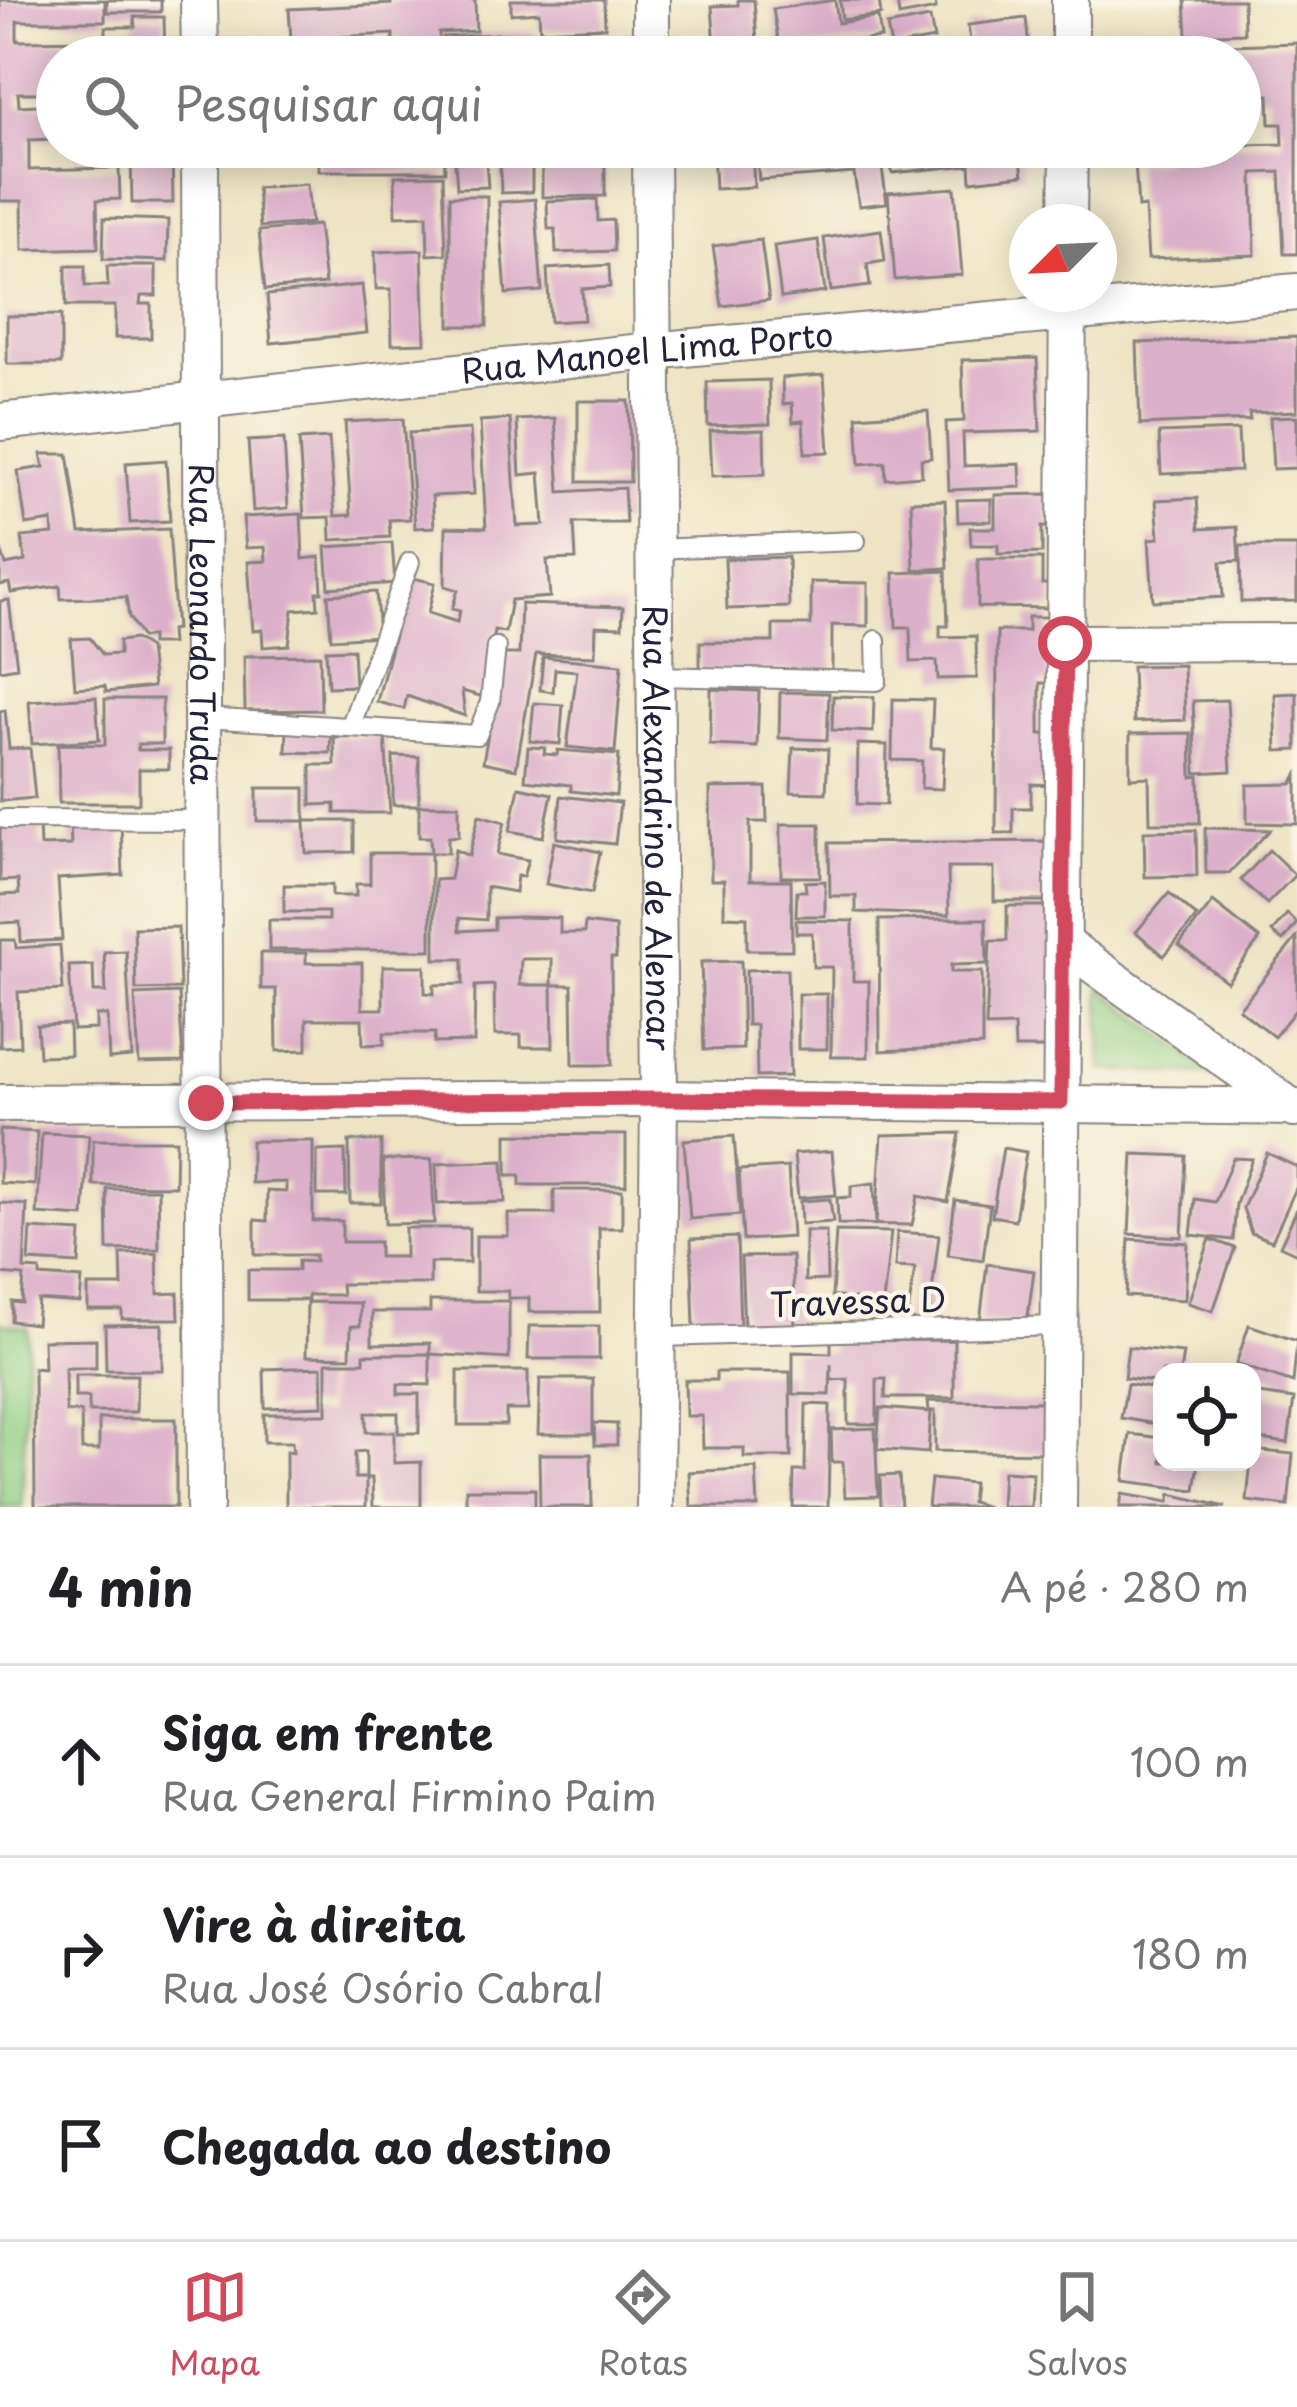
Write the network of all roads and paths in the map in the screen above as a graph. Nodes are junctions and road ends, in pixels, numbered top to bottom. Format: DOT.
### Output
graph roads {
  1 [pos="199,0"];
  2 [pos="652,0"];
  3 [pos="1070,0"];
  4 [pos="200,36"];
  5 [pos="652,36"];
  6 [pos="1070,36"];
  7 [pos="200,168"];
  8 [pos="651,168"];
  9 [pos="1069,168"];
  10 [pos="1068,204"];
  11 [pos="1297,292"];
  12 [pos="1117,300"];
  13 [pos="1009,309"];
  14 [pos="1068,312"];
  15 [pos="651,351"];
  16 [pos="202,400"];
  17 [pos="0,422"];
  18 [pos="856,541"];
  19 [pos="653,549"];
  20 [pos="410,562"];
  21 [pos="876,640"];
  22 [pos="1297,642"];
  23 [pos="1065,643"];
  24 [pos="496,647"];
  25 [pos="654,676"];
  26 [pos="204,718"];
  27 [pos="351,724"];
  28 [pos="4,819"];
  29 [pos="204,820"];
  30 [pos="1063,943"];
  31 [pos="659,1099"];
  32 [pos="1061,1102"];
  33 [pos="0,1103"];
  34 [pos="206,1103"];
  35 [pos="1295,1109"];
  36 [pos="1060,1326"];
  37 [pos="657,1337"];
  38 [pos="205,1507"];
  39 [pos="655,1507"];
  40 [pos="1058,1507"];
  1 -- 4 [label="street"];
  2 -- 5 [label="street"];
  3 -- 6 [label="street"];
  7 -- 16 [label="street, Rua Leonardo Truda"];
  8 -- 15 [label="street, Rua Alexandrino de Alencar"];
  9 -- 10 [label="street"];
  11 -- 12 [label="street, Rua Manoel Lima Porto"];
  13 -- 15 [label="street, Rua Manoel Lima Porto"];
  14 -- 23 [label="street"];
  15 -- 16 [label="street, Rua Manoel Lima Porto"];
  15 -- 19 [label="street, Rua Alexandrino de Alencar"];
  16 -- 17 [label="street, Rua Manoel Lima Porto"];
  16 -- 26 [label="street, Rua Leonardo Truda"];
  18 -- 19 [label="lane"];
  19 -- 25 [label="street, Rua Alexandrino de Alencar"];
  20 -- 27 [label="lane"];
  21 -- 25 [label="lane"];
  22 -- 23 [label="street"];
  23 -- 30 [label="street"];
  24 -- 27 [label="lane"];
  25 -- 31 [label="street, Rua Alexandrino de Alencar"];
  26 -- 27 [label="lane"];
  26 -- 29 [label="street, Rua Leonardo Truda"];
  28 -- 29 [label="lane"];
  29 -- 34 [label="street, Rua Leonardo Truda"];
  30 -- 32 [label="street"];
  30 -- 35 [label="street"];
  31 -- 32 [label="street"];
  31 -- 34 [label="street"];
  31 -- 37 [label="street, Rua Alexandrino de Alencar"];
  32 -- 35 [label="street"];
  32 -- 36 [label="street"];
  33 -- 34 [label="street"];
  34 -- 38 [label="street, Rua Leonardo Truda"];
  36 -- 37 [label="lane, Travessa D"];
  36 -- 40 [label="street"];
  37 -- 39 [label="street, Rua Alexandrino de Alencar"];
}
